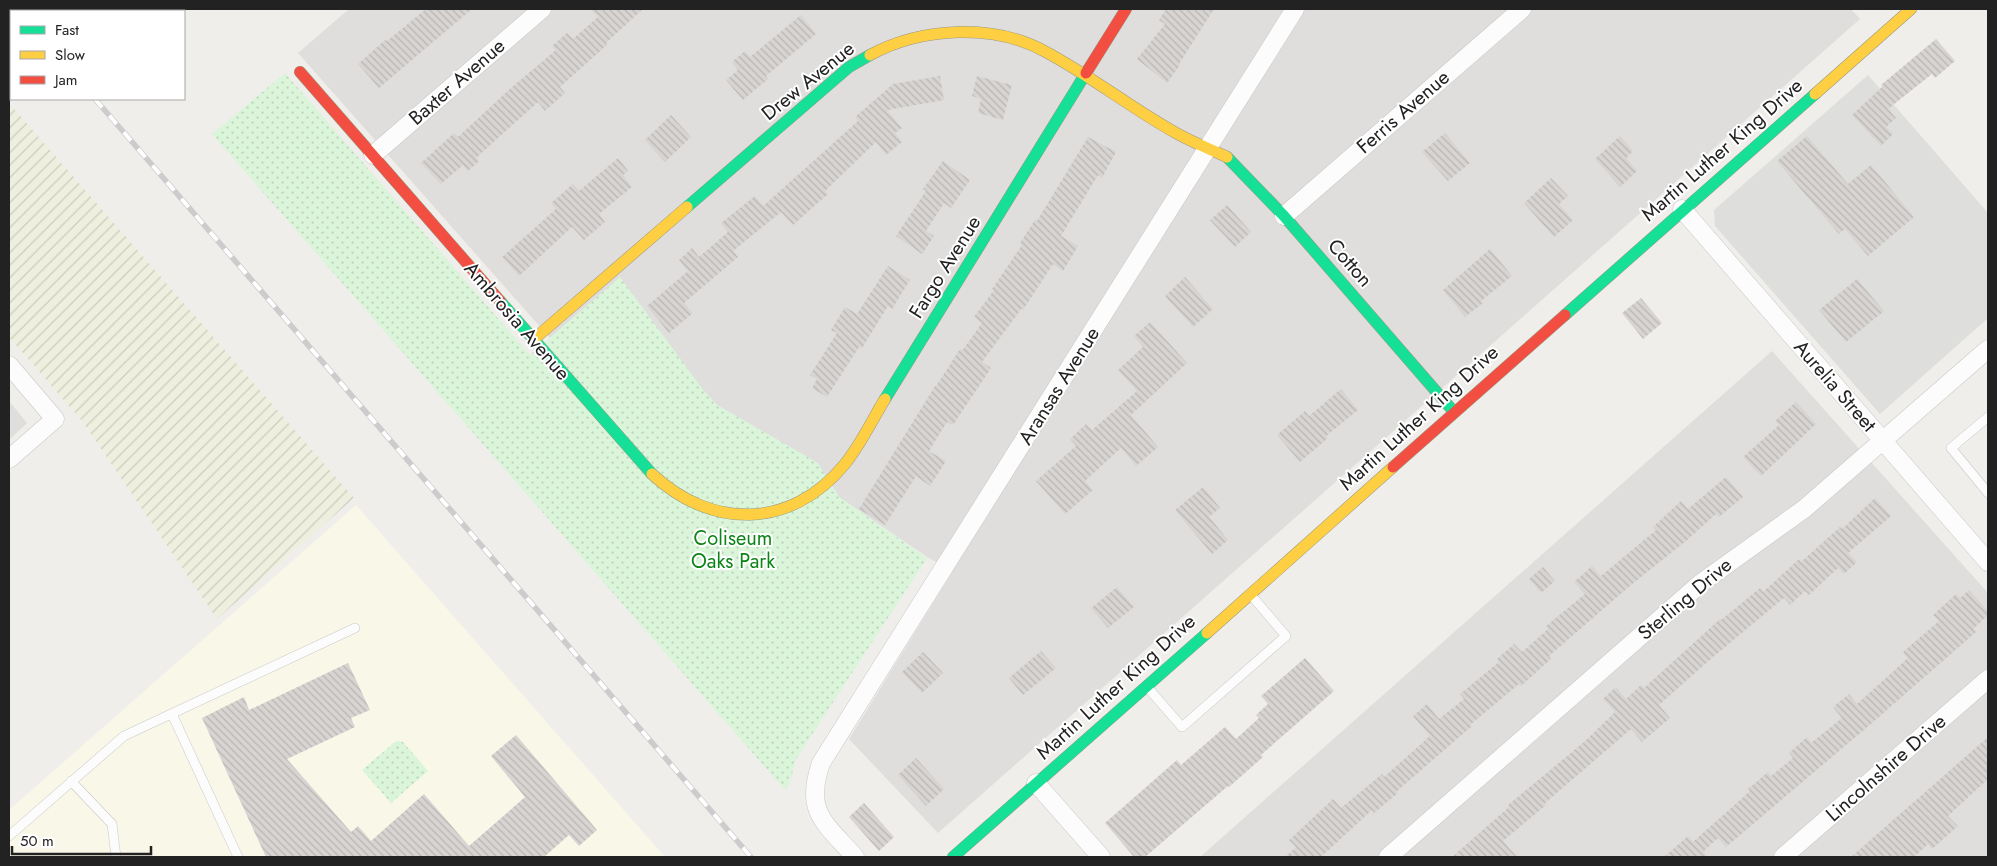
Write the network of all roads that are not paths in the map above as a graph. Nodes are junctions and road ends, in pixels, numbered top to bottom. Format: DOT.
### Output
graph roads {
  1 [pos="542,9"];
  2 [pos="1126,9"];
  3 [pos="1295,9"];
  4 [pos="1522,9"];
  5 [pos="1911,9"];
  6 [pos="300,72"];
  7 [pos="1085,74"];
  8 [pos="1209,148"];
  9 [pos="373,156"];
  10 [pos="1682,210"];
  11 [pos="1284,216"];
  12 [pos="533,340"];
  13 [pos="1988,349"];
  14 [pos="9,365"];
  15 [pos="1454,412"];
  16 [pos="1988,416"];
  17 [pos="1882,440"];
  18 [pos="9,459"];
  19 [pos="1988,493"];
  20 [pos="767,513"];
  21 [pos="1988,562"];
  22 [pos="1250,594"];
  23 [pos="355,628"];
  24 [pos="1988,679"];
  25 [pos="1146,686"];
  26 [pos="172,714"];
  27 [pos="71,781"];
  28 [pos="1036,783"];
  29 [pos="9,836"];
  30 [pos="116,857"];
  31 [pos="238,857"];
  32 [pos="855,857"];
  33 [pos="953,857"];
  34 [pos="1101,857"];
  35 [pos="1388,857"];
  36 [pos="1784,857"];
  1 -- 9 [label="street, Baxter Avenue"];
  2 -- 7 [label="street, Fargo Avenue"];
  3 -- 8 [label="street, Aransas Avenue"];
  4 -- 11 [label="street, Ferris Avenue"];
  5 -- 10 [label="street, Martin Luther King Drive"];
  6 -- 9 [label="street, Ambrosia Avenue"];
  7 -- 8 [label="street, Drew Avenue"];
  7 -- 12 [label="street, Drew Avenue"];
  7 -- 20 [label="street, Fargo Avenue"];
  8 -- 11 [label="street, Cotton"];
  8 -- 32 [label="street, Aransas Avenue"];
  9 -- 12 [label="street, Ambrosia Avenue"];
  10 -- 15 [label="street, Martin Luther King Drive"];
  10 -- 17 [label="street, Aurelia Street"];
  11 -- 15 [label="street, Cotton"];
  12 -- 20 [label="street, Ambrosia Avenue"];
  13 -- 17 [label="street, Sterling Drive"];
  14 -- 18 [label="street"];
  15 -- 22 [label="street, Martin Luther King Drive"];
  16 -- 19 [label="lane"];
  17 -- 21 [label="street, Aurelia Street"];
  17 -- 35 [label="street, Sterling Drive"];
  22 -- 25 [label="street, Martin Luther King Drive"];
  22 -- 25 [label="lane"];
  23 -- 26 [label="lane"];
  24 -- 36 [label="street, Lincolnshire Drive"];
  25 -- 28 [label="street, Martin Luther King Drive"];
  26 -- 27 [label="lane"];
  26 -- 31 [label="lane"];
  27 -- 29 [label="lane"];
  27 -- 30 [label="lane"];
  28 -- 33 [label="street, Martin Luther King Drive"];
  28 -- 34 [label="street"];
}
